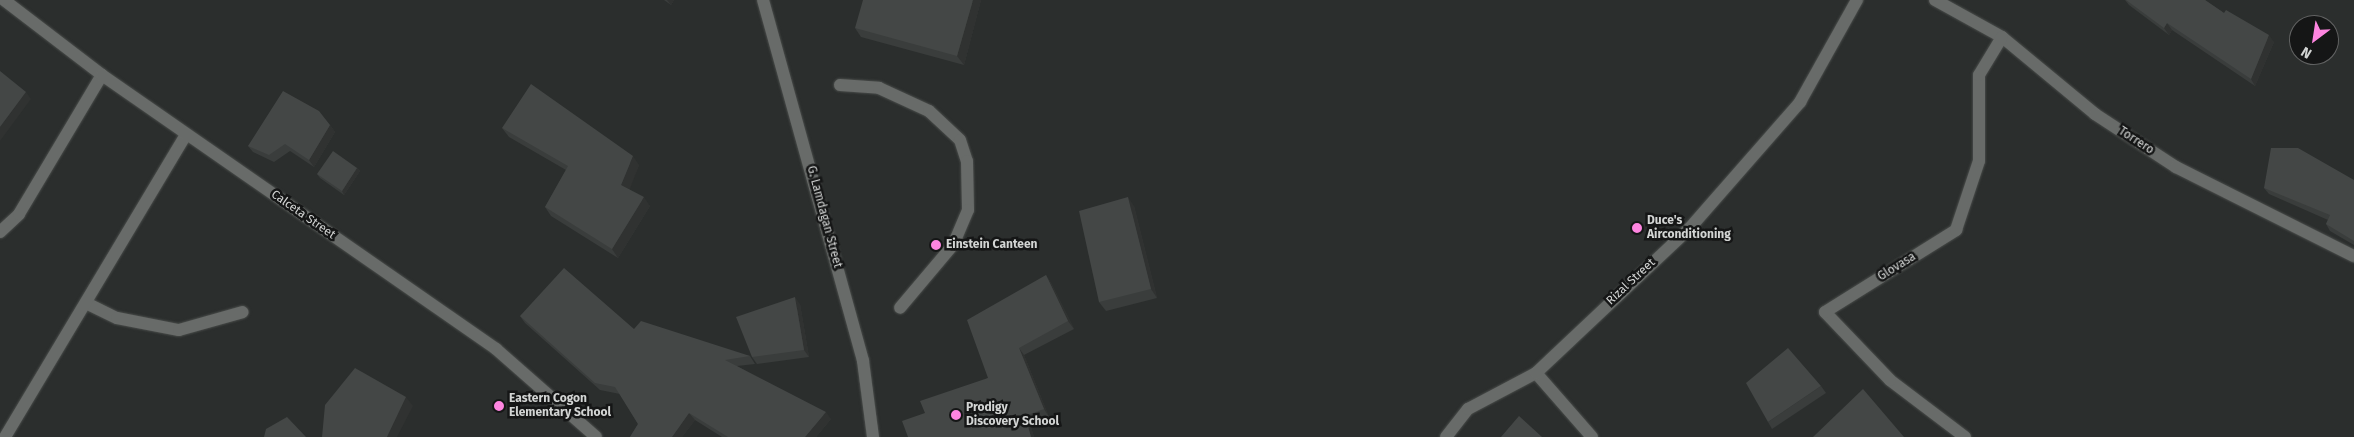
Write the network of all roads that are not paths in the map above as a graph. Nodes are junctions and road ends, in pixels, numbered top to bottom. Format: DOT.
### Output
graph roads {
  1 [pos="4,0"];
  2 [pos="763,0"];
  3 [pos="1857,0"];
  4 [pos="1935,0"];
  5 [pos="2002,37"];
  6 [pos="102,75"];
  7 [pos="840,85"];
  8 [pos="186,134"];
  9 [pos="0,232"];
  10 [pos="2354,256"];
  11 [pos="88,304"];
  12 [pos="900,308"];
  13 [pos="243,312"];
  14 [pos="1536,373"];
  15 [pos="5,437"];
  16 [pos="596,437"];
  17 [pos="874,437"];
  18 [pos="1446,437"];
  19 [pos="1592,437"];
  20 [pos="1964,437"];
  1 -- 6 [label="street, Calceta Street"];
  2 -- 17 [label="street, G. Lamdagan Street"];
  3 -- 14 [label="street, Rizal Street"];
  4 -- 5 [label="street, Torrero"];
  5 -- 10 [label="street, Torrero"];
  5 -- 20 [label="street, Glovasa"];
  6 -- 8 [label="street, Calceta Street"];
  6 -- 9 [label="street"];
  7 -- 12 [label="street"];
  8 -- 11 [label="street"];
  8 -- 16 [label="street, Calceta Street"];
  11 -- 13 [label="street"];
  11 -- 15 [label="street"];
  14 -- 18 [label="street, Rizal Street"];
  14 -- 19 [label="street"];
}
